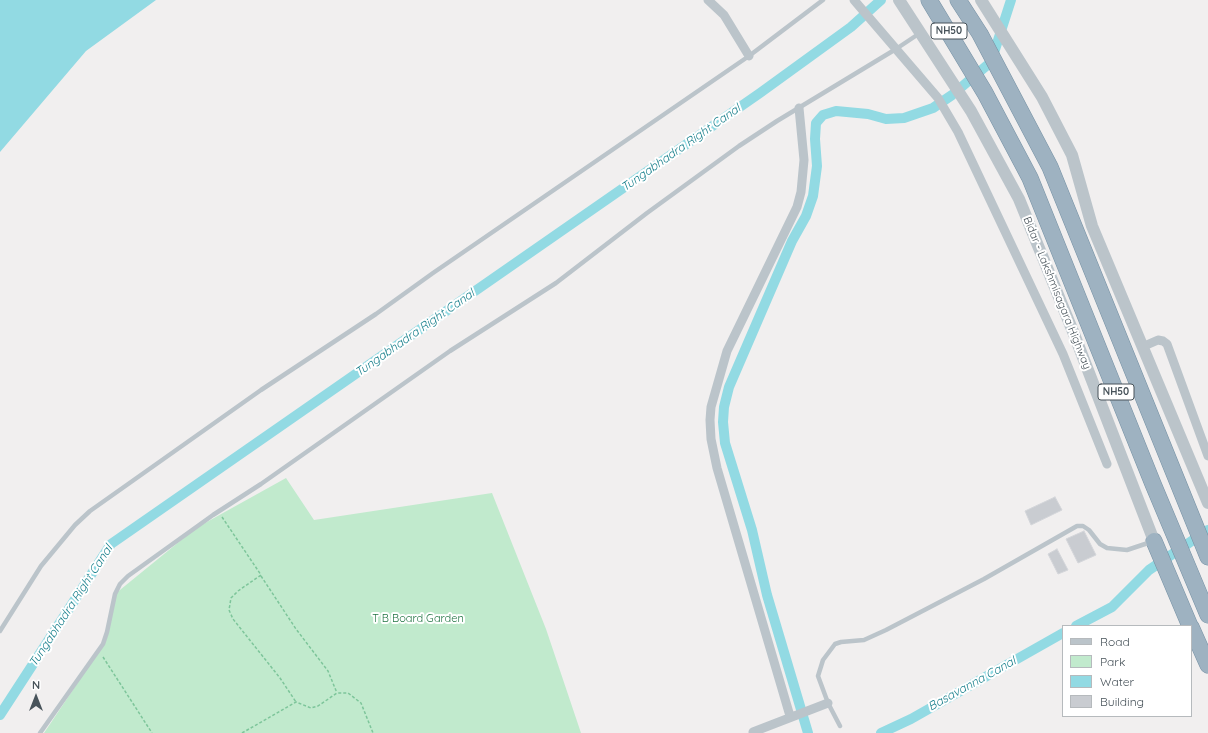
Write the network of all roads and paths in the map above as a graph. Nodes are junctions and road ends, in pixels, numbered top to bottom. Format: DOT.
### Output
graph roads {
  1 [pos="708,0"];
  2 [pos="823,0"];
  3 [pos="854,0"];
  4 [pos="899,0"];
  5 [pos="958,0"];
  6 [pos="981,0"];
  7 [pos="930,1"];
  8 [pos="918,28"];
  9 [pos="896,49"];
  10 [pos="749,56"];
  11 [pos="799,108"];
  12 [pos="1142,347"];
  13 [pos="1208,456"];
  14 [pos="1107,464"];
  15 [pos="1208,503"];
  16 [pos="218,512"];
  17 [pos="1154,541"];
  18 [pos="1208,558"];
  19 [pos="261,575"];
  20 [pos="1208,615"];
  21 [pos="1190,625"];
  22 [pos="1192,629"];
  23 [pos="0,631"];
  24 [pos="98,650"];
  25 [pos="1208,665"];
  26 [pos="337,693"];
  27 [pos="296,702"];
  28 [pos="828,703"];
  29 [pos="794,715"];
  30 [pos="840,726"];
  31 [pos="753,732"];
  32 [pos="40,733"];
  33 [pos="152,733"];
  34 [pos="242,733"];
  35 [pos="373,733"];
  1 -- 10 [label="street"];
  2 -- 10 [label="lane"];
  3 -- 9 [label="street"];
  4 -- 8 [label="street, Bidar - Lakshmisagara Highway"];
  5 -- 18 [label="highway, NH50"];
  6 -- 12 [label="street"];
  7 -- 20 [label="highway, Bidar - Lakshmisagara Highway / NH50"];
  8 -- 9 [label="lane"];
  8 -- 17 [label="street, Bidar - Lakshmisagara Highway"];
  9 -- 11 [label="lane"];
  9 -- 14 [label="street"];
  10 -- 23 [label="lane"];
  11 -- 16 [label="lane"];
  11 -- 29 [label="street"];
  12 -- 13 [label="street"];
  12 -- 15 [label="street"];
  16 -- 19 [label="path"];
  16 -- 24 [label="lane"];
  17 -- 21 [label="highway, Bidar - Lakshmisagara Highway"];
  17 -- 28 [label="lane"];
  19 -- 26 [label="path"];
  19 -- 27 [label="path"];
  22 -- 25 [label="highway, Bidar - Lakshmisagara Highway"];
  24 -- 32 [label="lane"];
  24 -- 33 [label="path"];
  26 -- 27 [label="path"];
  26 -- 35 [label="path"];
  27 -- 34 [label="path"];
  28 -- 29 [label="street"];
  28 -- 30 [label="lane"];
  29 -- 31 [label="street"];
}
